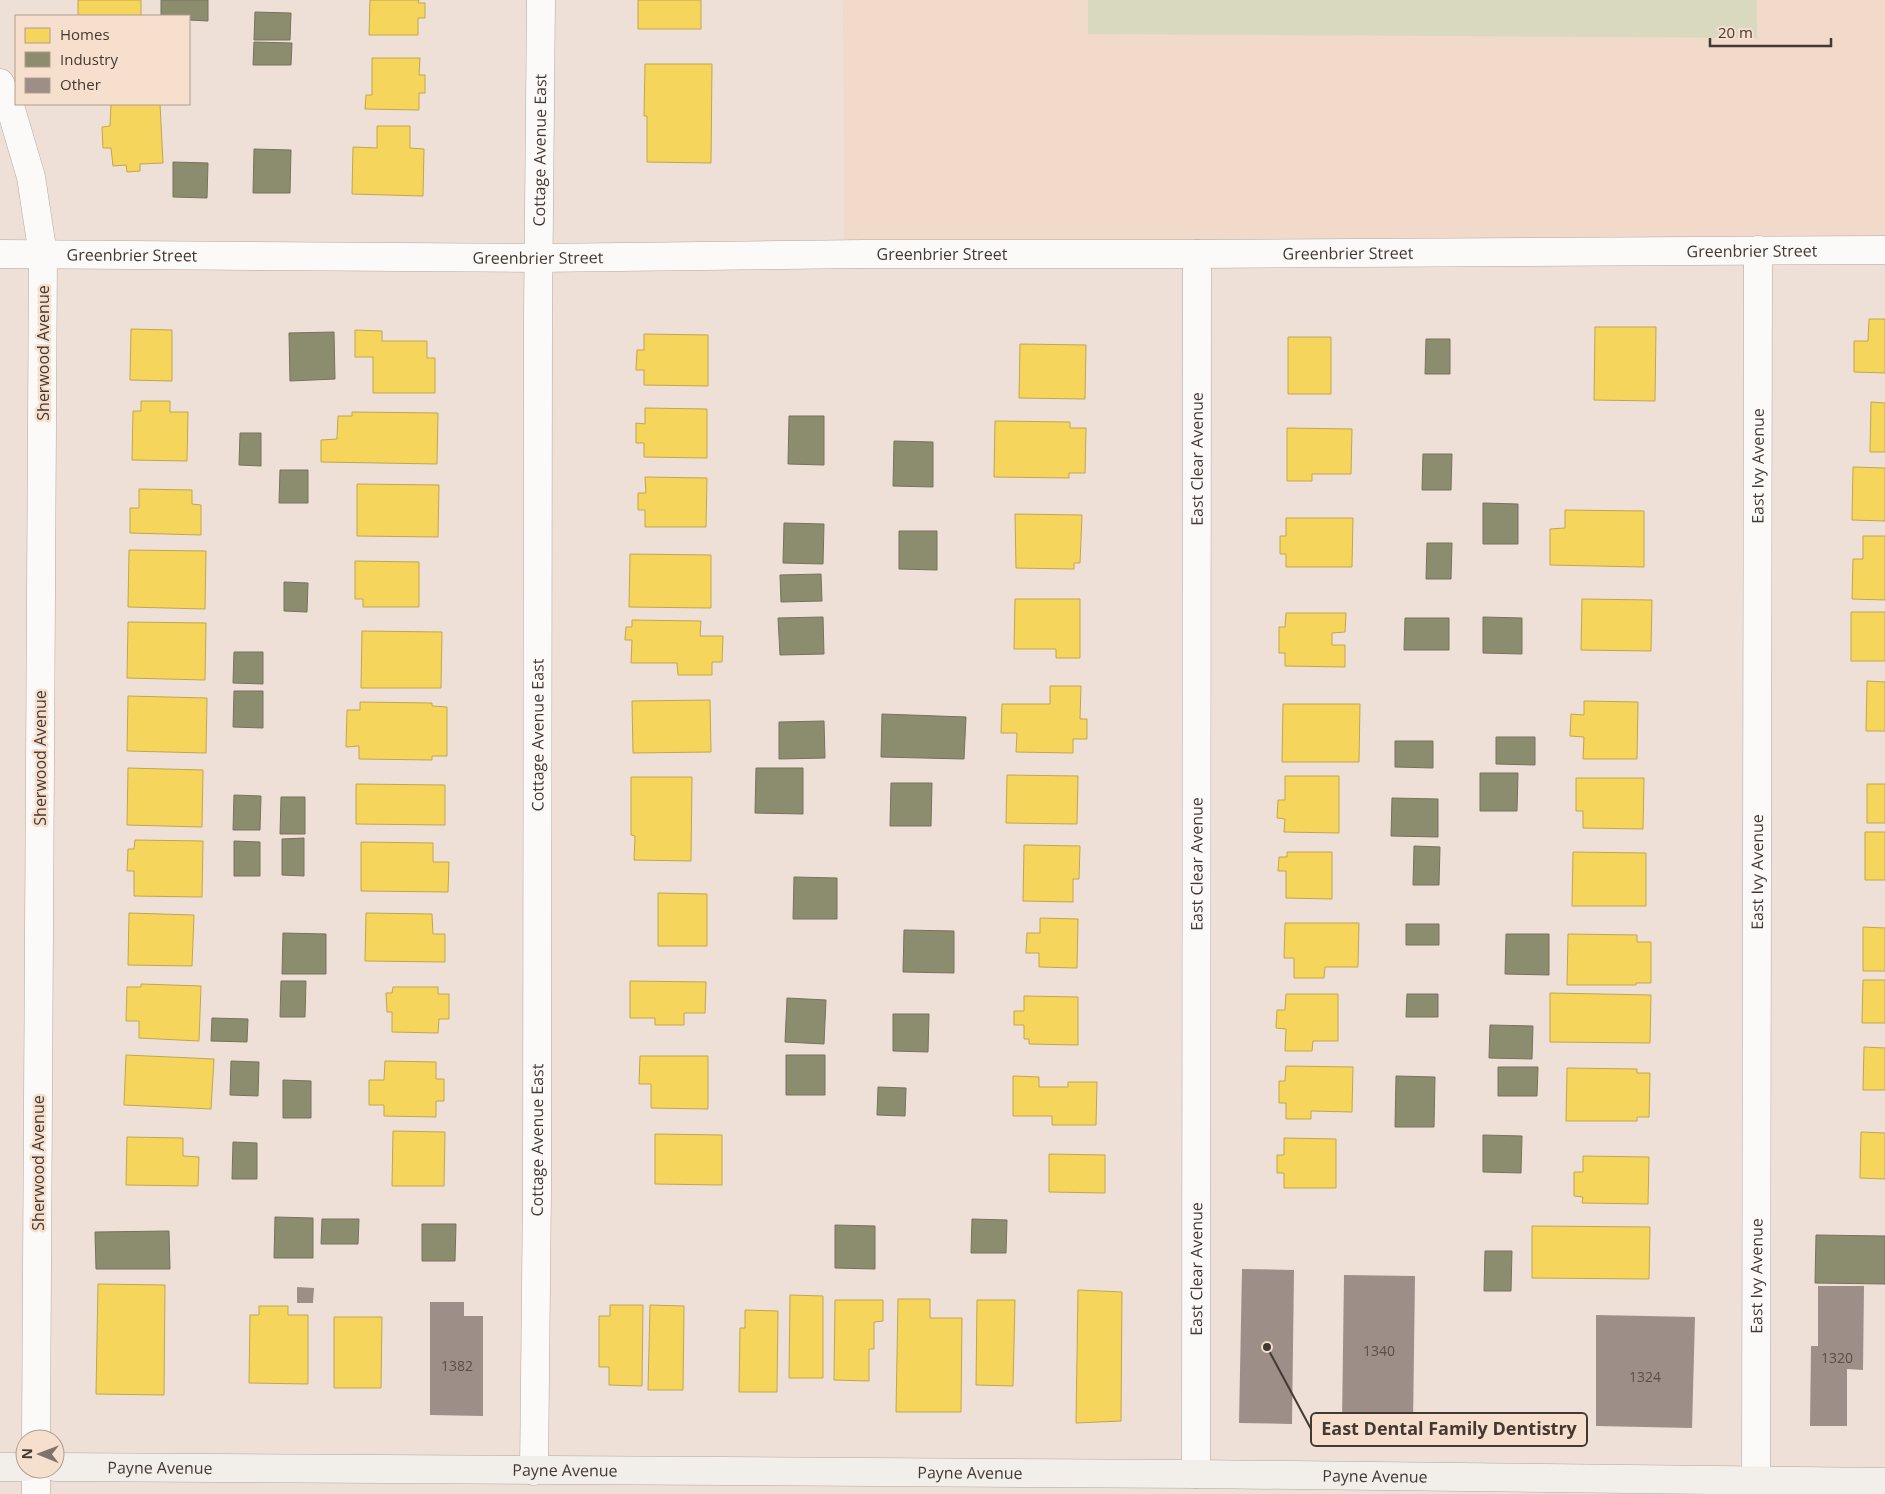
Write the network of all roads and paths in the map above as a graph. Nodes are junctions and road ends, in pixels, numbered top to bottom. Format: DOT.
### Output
graph roads {
  1 [pos="541,0"];
  2 [pos="0,83"];
  3 [pos="1758,250"];
  4 [pos="1885,250"];
  5 [pos="0,254"];
  6 [pos="1197,254"];
  7 [pos="44,255"];
  8 [pos="538,258"];
  9 [pos="36,1429"];
  10 [pos="0,1467"];
  11 [pos="15,1467"];
  12 [pos="65,1467"];
  13 [pos="534,1471"];
  14 [pos="1196,1474"];
  15 [pos="36,1479"];
  16 [pos="1885,1482"];
  17 [pos="1756,1487"];
  18 [pos="36,1494"];
  1 -- 8 [label="street, Cottage Avenue East"];
  2 -- 7 [label="street, Sherwood Avenue"];
  3 -- 4 [label="street, Greenbrier Street"];
  3 -- 6 [label="street, Greenbrier Street"];
  3 -- 17 [label="street, East Ivy Avenue"];
  5 -- 7 [label="street, Greenbrier Street"];
  6 -- 8 [label="street, Greenbrier Street"];
  6 -- 14 [label="street, East Clear Avenue"];
  7 -- 8 [label="street, Greenbrier Street"];
  7 -- 9 [label="street, Sherwood Avenue"];
  8 -- 13 [label="street, Cottage Avenue East"];
  10 -- 11 [label="street"];
  12 -- 13 [label="street, Payne Avenue"];
  13 -- 14 [label="street, Payne Avenue"];
  14 -- 17 [label="street, Payne Avenue"];
  15 -- 18 [label="street"];
  16 -- 17 [label="street, Payne Avenue"];
}
